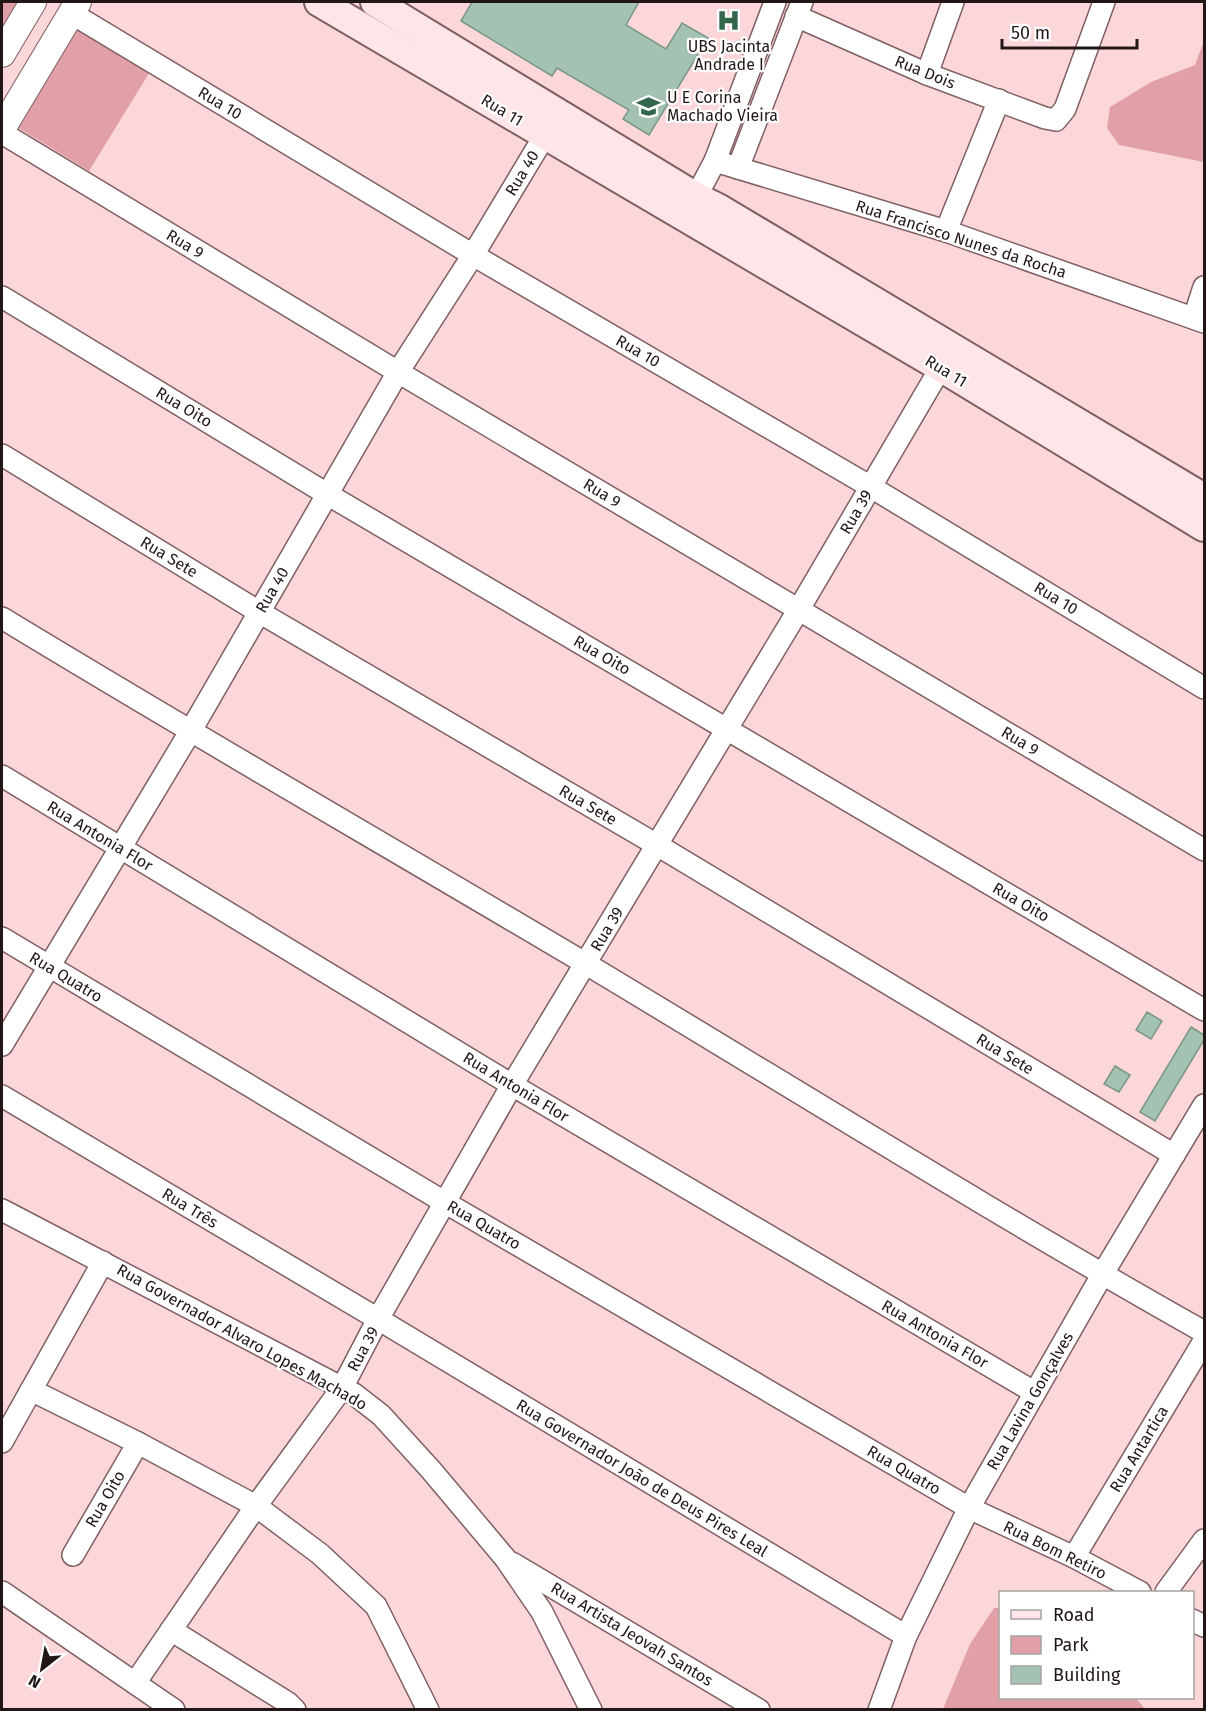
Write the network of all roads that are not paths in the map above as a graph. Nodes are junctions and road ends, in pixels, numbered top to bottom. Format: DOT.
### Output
graph roads {
  1 [pos="33,2"];
  2 [pos="319,2"];
  3 [pos="375,2"];
  4 [pos="775,2"];
  5 [pos="953,2"];
  6 [pos="1104,2"];
  7 [pos="74,7"];
  8 [pos="799,9"];
  9 [pos="2,54"];
  10 [pos="927,74"];
  11 [pos="999,100"];
  12 [pos="2,131"];
  13 [pos="545,135"];
  14 [pos="715,161"];
  15 [pos="738,168"];
  16 [pos="691,207"];
  17 [pos="946,231"];
  18 [pos="473,255"];
  19 [pos="1204,286"];
  20 [pos="2,297"];
  21 [pos="1199,320"];
  22 [pos="947,358"];
  23 [pos="398,372"];
  24 [pos="2,455"];
  25 [pos="871,487"];
  26 [pos="327,494"];
  27 [pos="1204,498"];
  28 [pos="1204,527"];
  29 [pos="799,609"];
  30 [pos="259,612"];
  31 [pos="2,618"];
  32 [pos="1204,688"];
  33 [pos="727,729"];
  34 [pos="190,732"];
  35 [pos="2,776"];
  36 [pos="657,845"];
  37 [pos="120,847"];
  38 [pos="1204,850"];
  39 [pos="2,938"];
  40 [pos="585,964"];
  41 [pos="47,966"];
  42 [pos="1204,1010"];
  43 [pos="2,1045"];
  44 [pos="512,1085"];
  45 [pos="2,1096"];
  46 [pos="1204,1105"];
  47 [pos="1174,1155"];
  48 [pos="446,1203"];
  49 [pos="2,1210"];
  50 [pos="103,1262"];
  51 [pos="1102,1275"];
  52 [pos="378,1319"];
  53 [pos="1204,1332"];
  54 [pos="1204,1341"];
  55 [pos="342,1388"];
  56 [pos="31,1390"];
  57 [pos="1034,1392"];
  58 [pos="2,1442"];
  59 [pos="138,1443"];
  60 [pos="256,1506"];
  61 [pos="969,1508"];
  62 [pos="1204,1540"];
  63 [pos="72,1555"];
  64 [pos="1074,1557"];
  65 [pos="505,1558"];
  66 [pos="1136,1591"];
  67 [pos="1167,1591"];
  68 [pos="2,1592"];
  69 [pos="171,1630"];
  70 [pos="906,1636"];
  71 [pos="135,1683"];
  72 [pos="174,1710"];
  73 [pos="295,1710"];
  74 [pos="428,1710"];
  75 [pos="591,1710"];
  76 [pos="759,1710"];
  77 [pos="879,1710"];
  1 -- 9 [label="street"];
  2 -- 13 [label="main road, Rua 11"];
  3 -- 16 [label="main road, Rua 11"];
  4 -- 14 [label="street"];
  5 -- 10 [label="street"];
  6 -- 11 [label="street, Rua Dois"];
  7 -- 12 [label="street, Rua 10"];
  7 -- 18 [label="street, Rua 10"];
  8 -- 10 [label="street, Rua Dois"];
  8 -- 15 [label="street"];
  10 -- 11 [label="street, Rua Dois"];
  11 -- 17 [label="street"];
  12 -- 23 [label="street, Rua 9"];
  13 -- 16 [label="main road, Rua 11"];
  13 -- 18 [label="street, Rua 40"];
  14 -- 15 [label="street, Rua Francisco Nunes da Rocha"];
  14 -- 16 [label="street"];
  15 -- 17 [label="street, Rua Francisco Nunes da Rocha"];
  16 -- 22 [label="main road, Rua 11"];
  17 -- 21 [label="street, Rua Francisco Nunes da Rocha"];
  18 -- 23 [label="street, Rua 40"];
  18 -- 25 [label="street, Rua 10"];
  19 -- 21 [label="street"];
  20 -- 26 [label="street, Rua Oito"];
  22 -- 25 [label="street, Rua 39"];
  22 -- 27 [label="main road, Rua 11"];
  22 -- 28 [label="main road, Rua 11"];
  23 -- 26 [label="street, Rua 40"];
  23 -- 29 [label="street, Rua 9"];
  24 -- 30 [label="street, Rua Sete"];
  25 -- 29 [label="street, Rua 39"];
  25 -- 32 [label="street, Rua 10"];
  26 -- 30 [label="street, Rua 40"];
  26 -- 33 [label="street, Rua Oito"];
  29 -- 33 [label="street, Rua 39"];
  29 -- 38 [label="street, Rua 9"];
  30 -- 34 [label="street, Rua 40"];
  30 -- 36 [label="street, Rua Sete"];
  31 -- 34 [label="street"];
  33 -- 36 [label="street, Rua 39"];
  33 -- 42 [label="street, Rua Oito"];
  34 -- 37 [label="street, Rua 40"];
  34 -- 40 [label="street"];
  35 -- 37 [label="street, Rua Antonia Flor"];
  36 -- 40 [label="street, Rua 39"];
  36 -- 47 [label="street, Rua Sete"];
  37 -- 41 [label="street, Rua 40"];
  37 -- 44 [label="street, Rua Antonia Flor"];
  39 -- 41 [label="street, Rua Quatro"];
  40 -- 44 [label="street, Rua 39"];
  40 -- 51 [label="street"];
  41 -- 43 [label="street, Rua 40"];
  41 -- 48 [label="street, Rua Quatro"];
  44 -- 48 [label="street, Rua 39"];
  44 -- 57 [label="street, Rua Antonia Flor"];
  45 -- 52 [label="street, Rua Três"];
  46 -- 47 [label="street, Rua Lavina Gonçalves"];
  47 -- 51 [label="street, Rua Lavina Gonçalves"];
  48 -- 52 [label="street, Rua 39"];
  48 -- 61 [label="street, Rua Quatro"];
  49 -- 50 [label="street, Rua Governador Alvaro Lopes Machado"];
  50 -- 55 [label="street, Rua Governador Alvaro Lopes Machado"];
  50 -- 56 [label="street"];
  51 -- 53 [label="street"];
  51 -- 57 [label="street, Rua Lavina Gonçalves"];
  52 -- 55 [label="street, Rua 39"];
  52 -- 70 [label="street, Rua Governador João de Deus Pires Leal"];
  54 -- 64 [label="street, Rua Antartica"];
  55 -- 60 [label="street, Rua 39"];
  55 -- 65 [label="street, Rua Governador Alvaro Lopes Machado"];
  56 -- 58 [label="street"];
  56 -- 59 [label="street"];
  57 -- 61 [label="street, Rua Lavina Gonçalves"];
  59 -- 60 [label="street"];
  59 -- 63 [label="street, Rua Oito"];
  60 -- 69 [label="street, Rua 39"];
  60 -- 74 [label="street"];
  61 -- 64 [label="street, Rua Bom Retiro"];
  61 -- 70 [label="street, Rua Lavina Gonçalves"];
  62 -- 67 [label="street"];
  64 -- 66 [label="street, Rua Bom Retiro"];
  65 -- 75 [label="street, Rua Governador Alvaro Lopes Machado"];
  65 -- 76 [label="street, Rua Artista Jeovah Santos"];
  68 -- 71 [label="street"];
  69 -- 71 [label="street, Rua 39"];
  69 -- 73 [label="street"];
  70 -- 77 [label="street, Rua Lavina Gonçalves"];
  71 -- 72 [label="street"];
}
